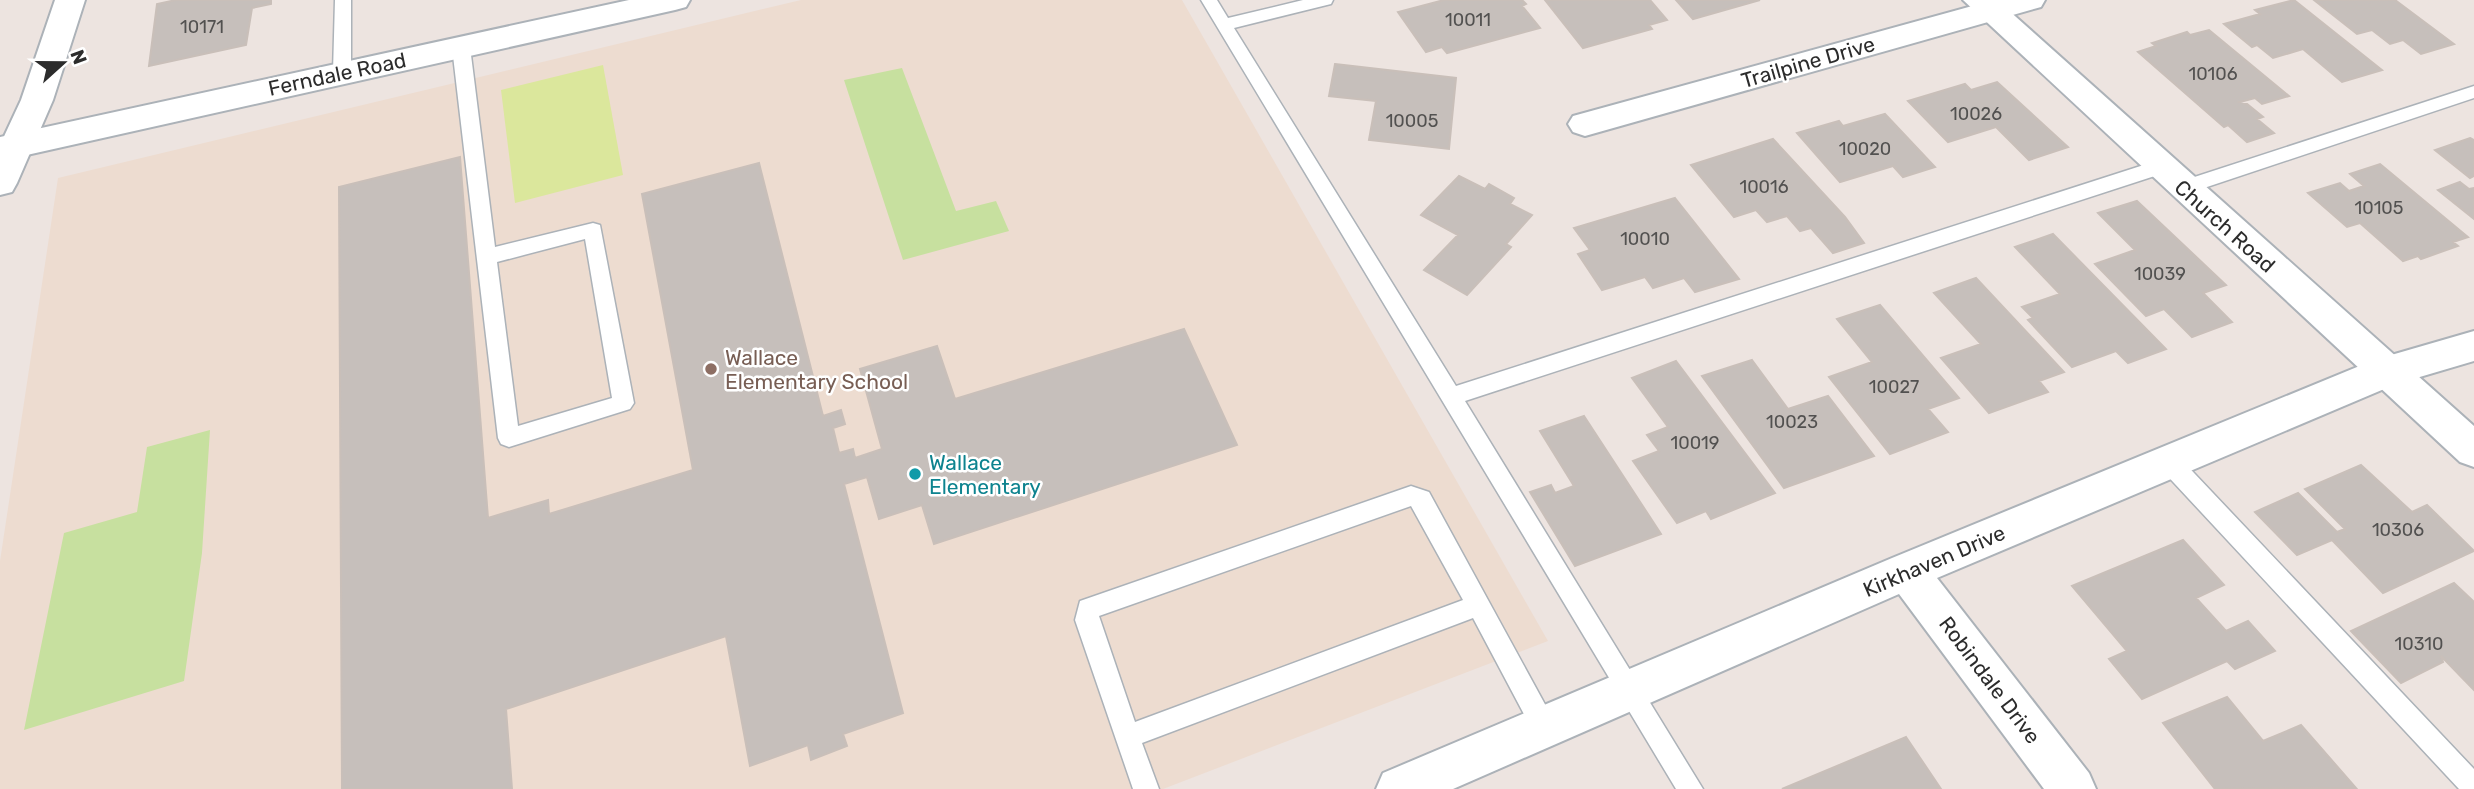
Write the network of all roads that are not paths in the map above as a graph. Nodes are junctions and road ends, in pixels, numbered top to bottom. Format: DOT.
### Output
graph roads {
  1 [pos="70,0"];
  2 [pos="343,0"];
  3 [pos="675,0"];
  4 [pos="1209,0"];
  5 [pos="1325,0"];
  6 [pos="2031,0"];
  7 [pos="634,4"];
  8 [pos="1984,6"];
  9 [pos="1223,25"];
  10 [pos="461,47"];
  11 [pos="342,72"];
  12 [pos="2474,92"];
  13 [pos="1585,124"];
  14 [pos="8,147"];
  15 [pos="2171,177"];
  16 [pos="0,183"];
  17 [pos="486,257"];
  18 [pos="2474,346"];
  19 [pos="2387,371"];
  20 [pos="1450,397"];
  21 [pos="2474,450"];
  22 [pos="2169,462"];
  23 [pos="1907,571"];
  24 [pos="1478,605"];
  25 [pos="1630,690"];
  26 [pos="1544,727"];
  27 [pos="1128,736"];
  28 [pos="2474,787"];
  29 [pos="1146,789"];
  30 [pos="1399,789"];
  31 [pos="1690,789"];
  32 [pos="2073,789"];
  1 -- 14 [label="street"];
  2 -- 11 [label="lane"];
  3 -- 7 [label="street, Ferndale Road"];
  4 -- 9 [label="lane"];
  5 -- 9 [label="lane"];
  6 -- 8 [label="street, Trailpine Drive"];
  7 -- 10 [label="street, Ferndale Road"];
  8 -- 13 [label="street, Trailpine Drive"];
  8 -- 15 [label="street, Church Road"];
  9 -- 20 [label="lane"];
  10 -- 11 [label="street, Ferndale Road"];
  10 -- 17 [label="lane"];
  11 -- 14 [label="street, Ferndale Road"];
  12 -- 15 [label="lane"];
  14 -- 16 [label="street"];
  15 -- 19 [label="street, Church Road"];
  15 -- 20 [label="lane"];
  17 -- 17 [label="lane"];
  18 -- 19 [label="street, Kirkhaven Drive"];
  19 -- 21 [label="street, Church Road"];
  19 -- 22 [label="street, Kirkhaven Drive"];
  20 -- 25 [label="lane"];
  22 -- 23 [label="street, Kirkhaven Drive"];
  22 -- 28 [label="lane"];
  23 -- 25 [label="street, Kirkhaven Drive"];
  23 -- 32 [label="street, Robindale Drive"];
  24 -- 26 [label="lane"];
  24 -- 27 [label="lane"];
  24 -- 27 [label="lane"];
  25 -- 26 [label="street, Kirkhaven Drive"];
  25 -- 31 [label="lane"];
  26 -- 30 [label="street, Kirkhaven Drive"];
  27 -- 29 [label="lane"];
}
